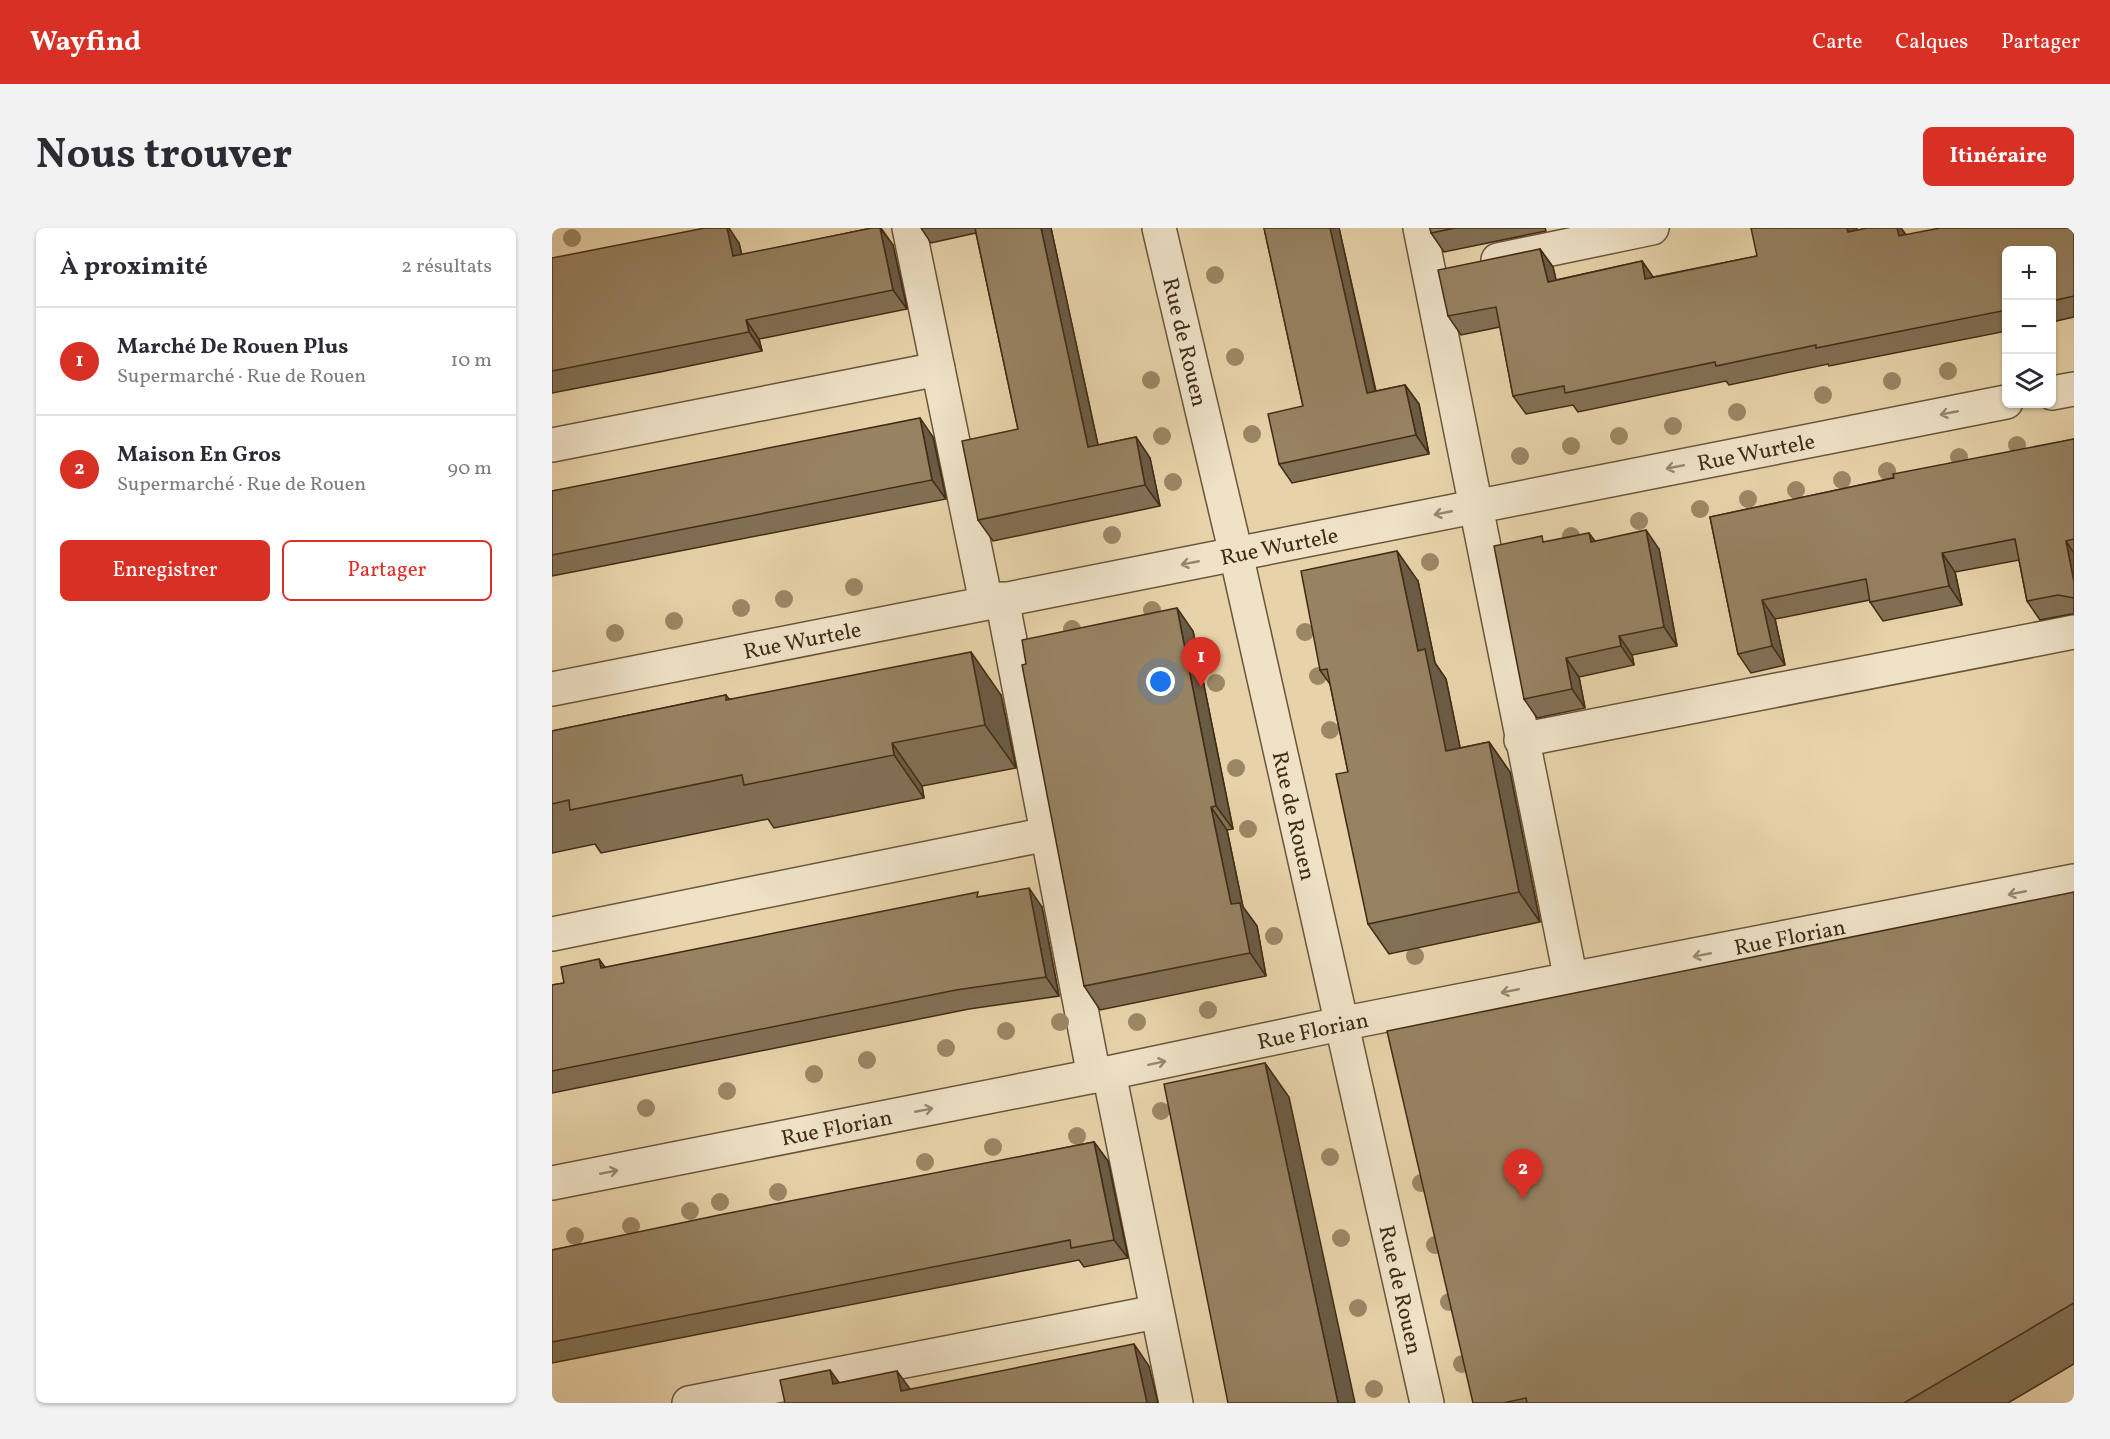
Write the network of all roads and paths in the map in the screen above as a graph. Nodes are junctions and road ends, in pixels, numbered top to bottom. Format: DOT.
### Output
graph roads {
  1 [pos="909,228"];
  2 [pos="1159,228"];
  3 [pos="1420,228"];
  4 [pos="1652,228"];
  5 [pos="1429,274"];
  6 [pos="938,369"];
  7 [pos="2074,389"];
  8 [pos="2056,392"];
  9 [pos="2002,403"];
  10 [pos="552,445"];
  11 [pos="1476,507"];
  12 [pos="1236,554"];
  13 [pos="994,601"];
  14 [pos="2074,632"];
  15 [pos="552,689"];
  16 [pos="1521,740"];
  17 [pos="1047,834"];
  18 [pos="2074,881"];
  19 [pos="552,934"];
  20 [pos="1571,980"];
  21 [pos="1340,1024"];
  22 [pos="1101,1074"];
  23 [pos="552,1183"];
  24 [pos="1156,1312"];
  25 [pos="688,1403"];
  26 [pos="1176,1403"];
  27 [pos="1427,1403"];
  1 -- 6 [label="street"];
  2 -- 12 [label="street, Rue de Rouen"];
  3 -- 5 [label="street"];
  4 -- 5 [label="street"];
  5 -- 11 [label="street"];
  6 -- 10 [label="street"];
  6 -- 13 [label="street"];
  7 -- 8 [label="street"];
  9 -- 11 [label="street, Rue Wurtele, one-way"];
  11 -- 12 [label="street, Rue Wurtele, one-way"];
  11 -- 16 [label="street"];
  12 -- 13 [label="street, Rue Wurtele, one-way"];
  12 -- 21 [label="street, Rue de Rouen"];
  13 -- 15 [label="street, Rue Wurtele"];
  13 -- 17 [label="street"];
  14 -- 16 [label="street"];
  16 -- 20 [label="street"];
  17 -- 19 [label="street"];
  17 -- 22 [label="street"];
  18 -- 20 [label="street, Rue Florian, one-way"];
  20 -- 21 [label="street, Rue Florian, one-way"];
  22 -- 21 [label="street, Rue Florian, one-way"];
  21 -- 27 [label="street, Rue de Rouen"];
  23 -- 22 [label="street, Rue Florian, one-way"];
  22 -- 24 [label="street"];
  24 -- 25 [label="street"];
  24 -- 26 [label="street"];
}
